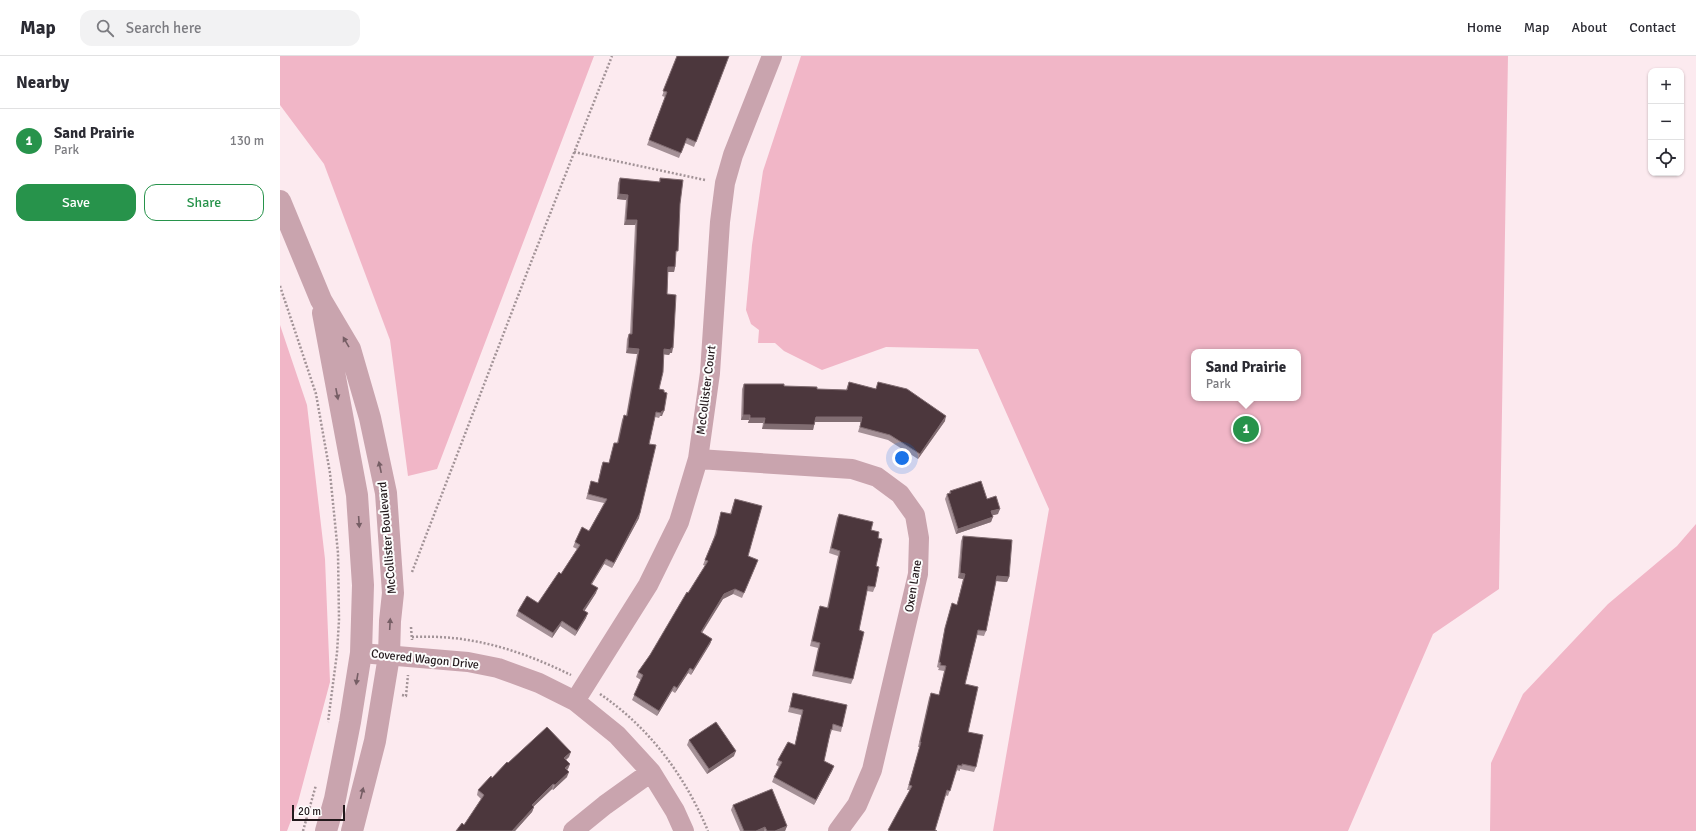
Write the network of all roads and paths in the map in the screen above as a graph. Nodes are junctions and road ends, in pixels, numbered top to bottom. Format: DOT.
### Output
graph roads {
  1 [pos="612,56"];
  2 [pos="772,56"];
  3 [pos="574,152"];
  4 [pos="705,180"];
  5 [pos="280,202"];
  6 [pos="280,286"];
  7 [pos="321,300"];
  8 [pos="698,459"];
  9 [pos="412,571"];
  10 [pos="361,653"];
  11 [pos="389,656"];
  12 [pos="575,701"];
  13 [pos="327,727"];
  14 [pos="651,772"];
  15 [pos="317,780"];
  16 [pos="303,831"];
  17 [pos="326,831"];
  18 [pos="352,831"];
  19 [pos="574,831"];
  20 [pos="684,831"];
  21 [pos="838,831"];
  1 -- 3 [label="path"];
  2 -- 8 [label="street, McCollister Court"];
  3 -- 4 [label="path"];
  3 -- 9 [label="path"];
  5 -- 7 [label="street, McCollister Boulevard"];
  6 -- 13 [label="path"];
  7 -- 10 [label="street, McCollister Boulevard, one-way"];
  11 -- 7 [label="street, McCollister Boulevard, one-way"];
  8 -- 12 [label="street, McCollister Court"];
  8 -- 21 [label="street, Oxen Lane"];
  10 -- 11 [label="street, Covered Wagon Drive"];
  10 -- 17 [label="street, McCollister Boulevard, one-way"];
  11 -- 12 [label="street, Covered Wagon Drive"];
  18 -- 11 [label="street, McCollister Boulevard, one-way"];
  12 -- 14 [label="street, Covered Wagon Drive"];
  14 -- 19 [label="street"];
  14 -- 20 [label="street, Covered Wagon Drive"];
  15 -- 16 [label="path"];
}
